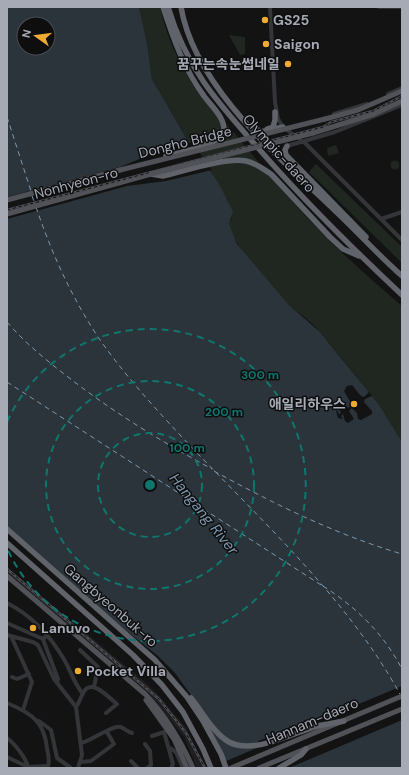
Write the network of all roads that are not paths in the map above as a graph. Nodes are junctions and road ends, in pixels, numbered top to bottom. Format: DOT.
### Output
graph roads {
  1 [pos="163,7"];
  2 [pos="168,7"];
  3 [pos="181,7"];
  4 [pos="270,7"];
  5 [pos="380,7"];
  6 [pos="402,8"];
  7 [pos="402,88"];
  8 [pos="402,91"];
  9 [pos="402,101"];
  10 [pos="402,105"];
  11 [pos="236,110"];
  12 [pos="275,112"];
  13 [pos="283,127"];
  14 [pos="260,132"];
  15 [pos="303,142"];
  16 [pos="287,146"];
  17 [pos="148,164"];
  18 [pos="120,170"];
  19 [pos="151,174"];
  20 [pos="7,200"];
  21 [pos="402,212"];
  22 [pos="7,214"];
  23 [pos="381,219"];
  24 [pos="402,240"];
  25 [pos="361,256"];
  26 [pos="380,256"];
  27 [pos="402,276"];
  28 [pos="402,294"];
  29 [pos="7,529"];
  30 [pos="7,543"];
  31 [pos="7,577"];
  32 [pos="7,603"];
  33 [pos="7,623"];
  34 [pos="9,635"];
  35 [pos="47,635"];
  36 [pos="43,639"];
  37 [pos="80,650"];
  38 [pos="156,660"];
  39 [pos="29,674"];
  40 [pos="12,677"];
  41 [pos="57,683"];
  42 [pos="94,687"];
  43 [pos="83,694"];
  44 [pos="402,696"];
  45 [pos="7,703"];
  46 [pos="76,707"];
  47 [pos="402,709"];
  48 [pos="23,710"];
  49 [pos="106,713"];
  50 [pos="38,720"];
  51 [pos="344,721"];
  52 [pos="107,732"];
  53 [pos="132,734"];
  54 [pos="152,736"];
  55 [pos="7,738"];
  56 [pos="81,743"];
  57 [pos="145,744"];
  58 [pos="170,748"];
  59 [pos="306,749"];
  60 [pos="7,757"];
  61 [pos="131,761"];
  62 [pos="81,762"];
  63 [pos="28,768"];
  64 [pos="71,768"];
  65 [pos="78,768"];
  66 [pos="138,768"];
  67 [pos="147,768"];
  68 [pos="172,768"];
  69 [pos="183,768"];
  70 [pos="188,768"];
  71 [pos="193,768"];
  72 [pos="211,768"];
  73 [pos="226,768"];
  74 [pos="231,768"];
  75 [pos="259,768"];
  76 [pos="279,768"];
  1 -- 17 [label="highway, bridge"];
  2 -- 25 [label="highway, Olympic-daero"];
  3 -- 11 [label="highway, Olympic-daero"];
  4 -- 12 [label="street"];
  5 -- 6 [label="street"];
  7 -- 13 [label="street"];
  8 -- 17 [label="main road, Dongho Bridge, bridge"];
  9 -- 19 [label="main road, Dongho Bridge, bridge"];
  10 -- 15 [label="street"];
  11 -- 14 [label="highway"];
  11 -- 26 [label="highway, Olympic-daero"];
  12 -- 13 [label="street"];
  12 -- 14 [label="highway"];
  13 -- 14 [label="highway"];
  13 -- 15 [label="street"];
  15 -- 16 [label="street"];
  15 -- 23 [label="street"];
  16 -- 26 [label="highway"];
  17 -- 18 [label="main road, Dongho Bridge, bridge"];
  18 -- 20 [label="main road, Nonhyeon-ro"];
  19 -- 22 [label="main road, Nonhyeon-ro"];
  19 -- 25 [label="highway"];
  21 -- 23 [label="street"];
  23 -- 24 [label="street"];
  25 -- 28 [label="highway, Olympic-daero"];
  26 -- 27 [label="highway, Olympic-daero"];
  29 -- 38 [label="highway, Gangbyeonbuk-ro"];
  30 -- 72 [label="highway, Gangbyeonbuk-ro"];
  31 -- 70 [label="main road"];
  31 -- 71 [label="main road"];
  32 -- 35 [label="street"];
  33 -- 36 [label="street"];
  34 -- 39 [label="street"];
  34 -- 41 [label="street"];
  35 -- 36 [label="street"];
  35 -- 43 [label="street"];
  36 -- 41 [label="street"];
  37 -- 42 [label="street"];
  38 -- 51 [label="highway"];
  38 -- 73 [label="highway, Gangbyeonbuk-ro"];
  39 -- 40 [label="street"];
  39 -- 48 [label="street"];
  41 -- 46 [label="street"];
  42 -- 43 [label="street"];
  42 -- 49 [label="street"];
  43 -- 46 [label="street"];
  44 -- 51 [label="main road, Hannam-daero"];
  45 -- 48 [label="street"];
  46 -- 56 [label="street"];
  47 -- 59 [label="main road, Hannam-daero"];
  48 -- 50 [label="street"];
  50 -- 63 [label="street"];
  50 -- 64 [label="street"];
  51 -- 74 [label="main road, Hannam-daero"];
  52 -- 53 [label="street"];
  52 -- 56 [label="street"];
  52 -- 62 [label="street"];
  54 -- 58 [label="street"];
  55 -- 63 [label="street"];
  56 -- 62 [label="street"];
  57 -- 67 [label="street"];
  58 -- 68 [label="street"];
  58 -- 69 [label="street"];
  59 -- 75 [label="main road, Hannam-daero"];
  59 -- 76 [label="highway"];
  60 -- 63 [label="street"];
  61 -- 66 [label="street"];
  62 -- 65 [label="street"];
}
